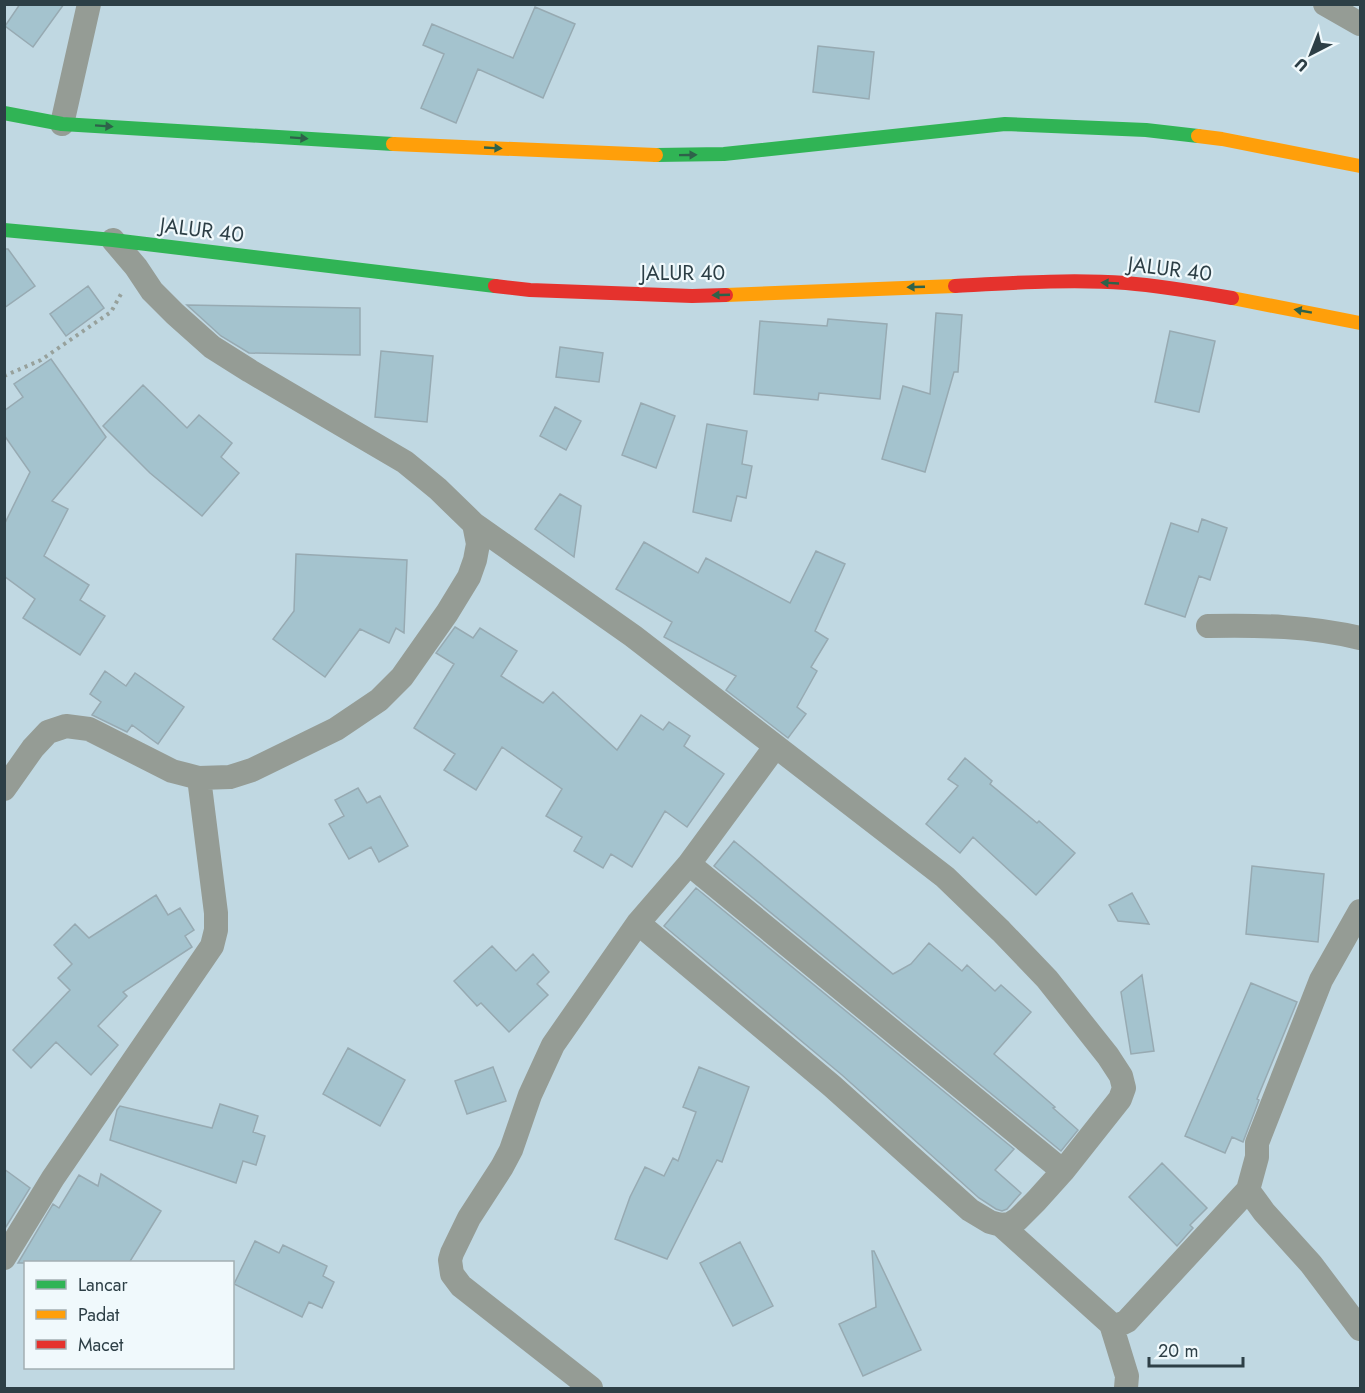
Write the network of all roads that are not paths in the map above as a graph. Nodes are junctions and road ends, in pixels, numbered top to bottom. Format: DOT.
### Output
graph roads {
  1 [pos="89,4"];
  2 [pos="1325,4"];
  3 [pos="1360,24"];
  4 [pos="4,113"];
  5 [pos="62,124"];
  6 [pos="1360,166"];
  7 [pos="4,230"];
  8 [pos="113,240"];
  9 [pos="1360,323"];
  10 [pos="474,524"];
  11 [pos="1208,626"];
  12 [pos="1360,638"];
  13 [pos="775,747"];
  14 [pos="199,778"];
  15 [pos="4,789"];
  16 [pos="689,864"];
  17 [pos="1360,911"];
  18 [pos="638,923"];
  19 [pos="1064,1171"];
  20 [pos="1248,1190"];
  21 [pos="1001,1225"];
  22 [pos="4,1258"];
  23 [pos="1111,1324"];
  24 [pos="1360,1329"];
  25 [pos="591,1389"];
  26 [pos="1126,1389"];
  1 -- 5 [label="street"];
  2 -- 3 [label="street"];
  4 -- 5 [label="highway"];
  5 -- 6 [label="highway, one-way"];
  7 -- 8 [label="highway, JALUR 40"];
  9 -- 8 [label="highway, JALUR 40, one-way"];
  8 -- 10 [label="street"];
  10 -- 13 [label="street"];
  10 -- 14 [label="street"];
  11 -- 12 [label="street"];
  13 -- 16 [label="street"];
  13 -- 19 [label="street"];
  14 -- 15 [label="street"];
  14 -- 22 [label="street"];
  16 -- 18 [label="street"];
  16 -- 19 [label="street"];
  17 -- 20 [label="street"];
  18 -- 21 [label="street"];
  18 -- 25 [label="street"];
  19 -- 21 [label="street"];
  20 -- 23 [label="street"];
  20 -- 24 [label="street"];
  21 -- 23 [label="street"];
  23 -- 26 [label="street"];
}
